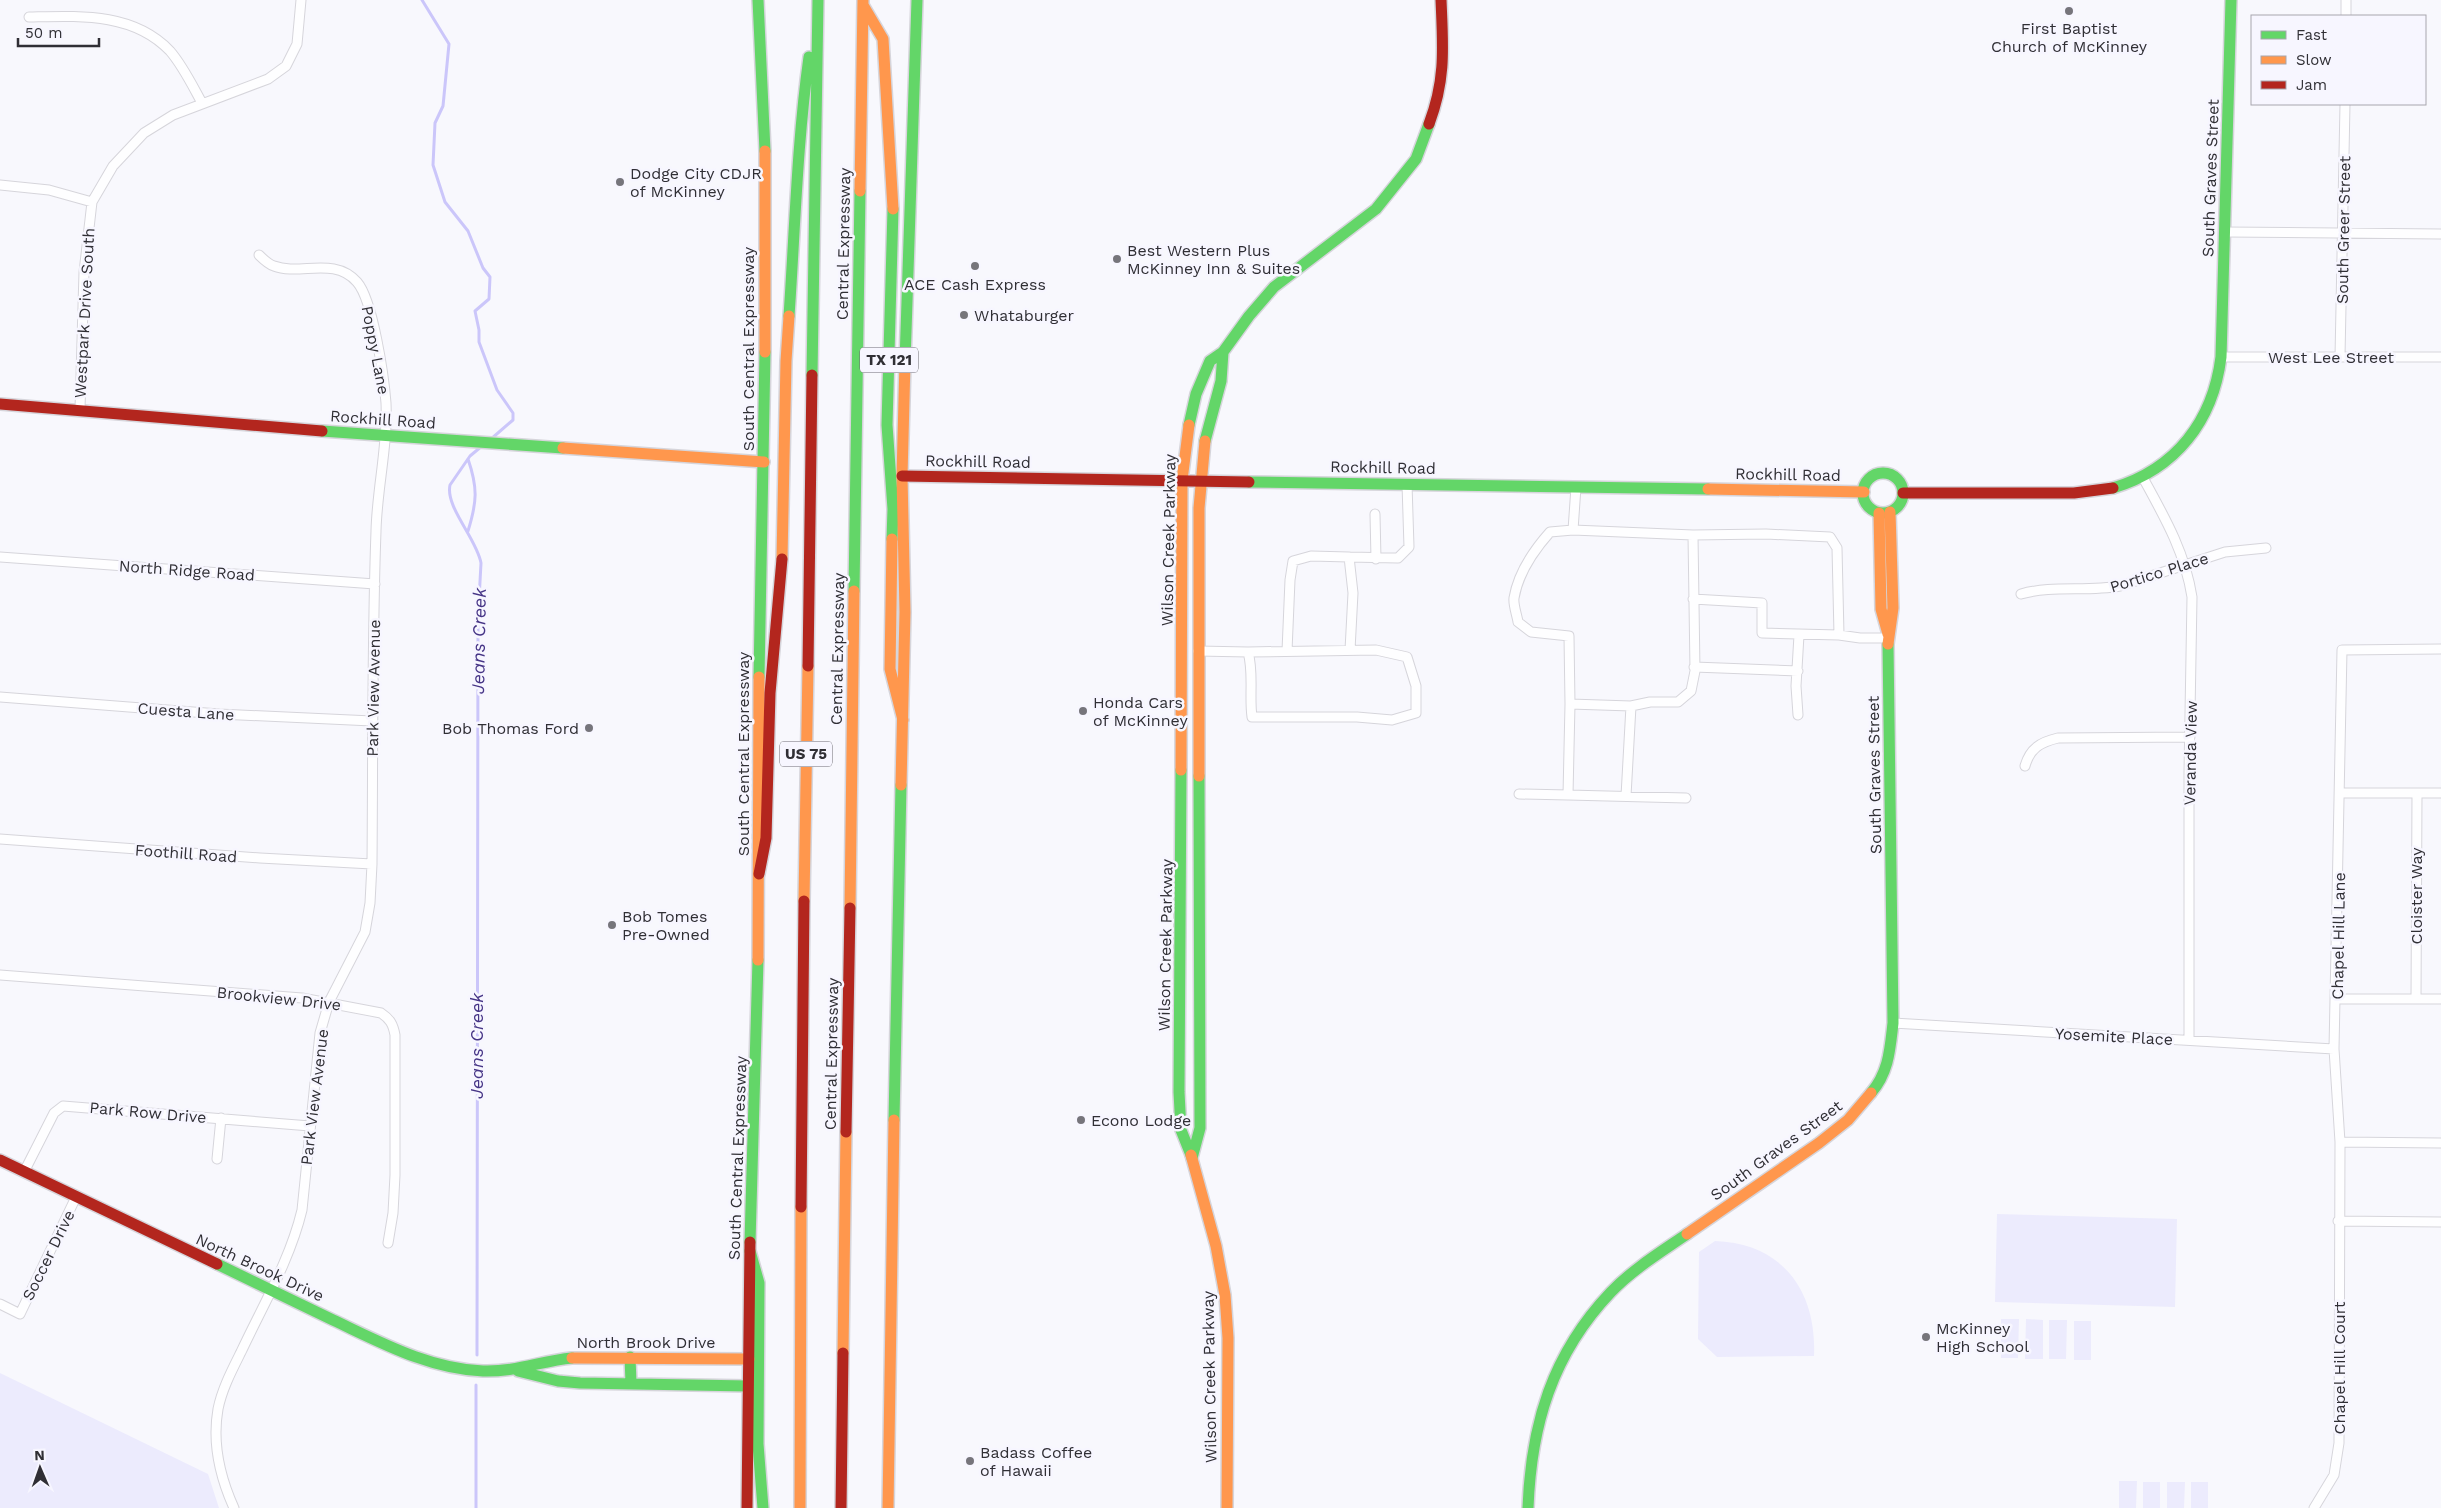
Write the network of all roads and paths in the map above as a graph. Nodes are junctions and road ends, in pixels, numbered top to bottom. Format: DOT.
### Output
graph roads {
  1 [pos="301,0"];
  2 [pos="758,0"];
  3 [pos="818,0"];
  4 [pos="917,0"];
  5 [pos="1441,0"];
  6 [pos="2231,0"];
  7 [pos="2346,0"];
  8 [pos="863,2"];
  9 [pos="2346,15"];
  10 [pos="29,17"];
  11 [pos="202,103"];
  12 [pos="2345,105"];
  13 [pos="0,185"];
  14 [pos="92,202"];
  15 [pos="2225,232"];
  16 [pos="2344,234"];
  17 [pos="2441,234"];
  18 [pos="259,255"];
  19 [pos="1223,352"];
  20 [pos="2221,357"];
  21 [pos="2340,357"];
  22 [pos="2441,357"];
  23 [pos="0,404"];
  24 [pos="80,409"];
  25 [pos="386,436"];
  26 [pos="764,462"];
  27 [pos="902,476"];
  28 [pos="2142,476"];
  29 [pos="1182,480"];
  30 [pos="1200,481"];
  31 [pos="1407,484"];
  32 [pos="1576,487"];
  33 [pos="1864,492"];
  34 [pos="1903,493"];
  35 [pos="1884,512"];
  36 [pos="1374,514"];
  37 [pos="1574,530"];
  38 [pos="1692,535"];
  39 [pos="2266,548"];
  40 [pos="0,557"];
  41 [pos="1350,557"];
  42 [pos="1376,559"];
  43 [pos="2186,566"];
  44 [pos="375,584"];
  45 [pos="2021,594"];
  46 [pos="1693,599"];
  47 [pos="1799,635"];
  48 [pos="1839,635"];
  49 [pos="1888,636"];
  50 [pos="2441,649"];
  51 [pos="1350,650"];
  52 [pos="1198,651"];
  53 [pos="1287,651"];
  54 [pos="1248,652"];
  55 [pos="1694,668"];
  56 [pos="1798,671"];
  57 [pos="0,697"];
  58 [pos="1570,704"];
  59 [pos="1631,706"];
  60 [pos="1798,715"];
  61 [pos="903,720"];
  62 [pos="372,721"];
  63 [pos="2190,737"];
  64 [pos="2025,766"];
  65 [pos="2340,793"];
  66 [pos="2416,793"];
  67 [pos="2441,793"];
  68 [pos="1519,794"];
  69 [pos="1568,795"];
  70 [pos="1626,796"];
  71 [pos="1686,798"];
  72 [pos="0,839"];
  73 [pos="372,864"];
  74 [pos="759,874"];
  75 [pos="0,975"];
  76 [pos="2337,999"];
  77 [pos="2416,999"];
  78 [pos="2441,999"];
  79 [pos="329,1002"];
  80 [pos="1893,1022"];
  81 [pos="2189,1040"];
  82 [pos="2334,1049"];
  83 [pos="221,1118"];
  84 [pos="310,1126"];
  85 [pos="2340,1142"];
  86 [pos="2441,1143"];
  87 [pos="1192,1158"];
  88 [pos="217,1159"];
  89 [pos="0,1160"];
  90 [pos="24,1172"];
  91 [pos="76,1197"];
  92 [pos="2338,1221"];
  93 [pos="2441,1222"];
  94 [pos="388,1242"];
  95 [pos="750,1251"];
  96 [pos="271,1290"];
  97 [pos="0,1304"];
  98 [pos="630,1357"];
  99 [pos="749,1359"];
  100 [pos="515,1370"];
  101 [pos="631,1383"];
  102 [pos="748,1386"];
  103 [pos="234,1508"];
  104 [pos="747,1508"];
  105 [pos="763,1508"];
  106 [pos="800,1508"];
  107 [pos="841,1508"];
  108 [pos="888,1508"];
  109 [pos="1227,1508"];
  110 [pos="1528,1508"];
  111 [pos="2314,1508"];
  1 -- 11 [label="street, Westpark Drive South"];
  2 -- 26 [label="main road, South Central Expressway"];
  3 -- 74 [label="main road"];
  3 -- 106 [label="main road, Central Expressway / US 75"];
  4 -- 27 [label="main road"];
  5 -- 19 [label="main road"];
  6 -- 15 [label="main road, South Graves Street"];
  7 -- 9 [label="street"];
  8 -- 61 [label="main road, TX 121"];
  8 -- 107 [label="main road, Central Expressway / US 75"];
  10 -- 11 [label="street"];
  11 -- 14 [label="street, Westpark Drive South"];
  12 -- 16 [label="street, South Greer Street"];
  13 -- 14 [label="street"];
  14 -- 24 [label="street, Westpark Drive South"];
  15 -- 16 [label="street"];
  15 -- 20 [label="main road, South Graves Street"];
  16 -- 17 [label="street"];
  16 -- 21 [label="street, South Greer Street"];
  18 -- 25 [label="street, Poppy Lane"];
  19 -- 29 [label="main road, Wilson Creek Parkway"];
  19 -- 30 [label="main road, Wilson Creek Parkway"];
  20 -- 21 [label="street, West Lee Street"];
  20 -- 28 [label="main road, South Graves Street"];
  21 -- 22 [label="street, West Lee Street"];
  23 -- 24 [label="main road, Rockhill Road"];
  24 -- 25 [label="main road, Rockhill Road"];
  25 -- 26 [label="main road, Rockhill Road"];
  25 -- 44 [label="street, Park View Avenue"];
  26 -- 74 [label="main road, South Central Expressway"];
  27 -- 29 [label="main road, Rockhill Road"];
  27 -- 61 [label="main road"];
  28 -- 34 [label="main road"];
  28 -- 43 [label="street, Veranda View"];
  29 -- 30 [label="main road, Rockhill Road"];
  29 -- 87 [label="main road, Wilson Creek Parkway"];
  30 -- 31 [label="main road, Rockhill Road"];
  30 -- 52 [label="main road, Wilson Creek Parkway"];
  31 -- 32 [label="main road, Rockhill Road"];
  31 -- 42 [label="street"];
  32 -- 33 [label="main road, Rockhill Road"];
  32 -- 37 [label="street"];
  33 -- 34 [label="main road"];
  33 -- 35 [label="main road"];
  34 -- 35 [label="main road"];
  35 -- 49 [label="main road, South Graves Street"];
  36 -- 42 [label="street"];
  37 -- 38 [label="street"];
  37 -- 58 [label="street"];
  38 -- 46 [label="street"];
  38 -- 48 [label="street"];
  39 -- 43 [label="street, Portico Place"];
  40 -- 44 [label="street, North Ridge Road"];
  41 -- 42 [label="street"];
  41 -- 51 [label="street"];
  41 -- 53 [label="street"];
  43 -- 45 [label="street, Portico Place"];
  43 -- 63 [label="street, Veranda View"];
  44 -- 62 [label="street, Park View Avenue"];
  46 -- 47 [label="street"];
  46 -- 55 [label="street"];
  47 -- 48 [label="street"];
  47 -- 56 [label="street"];
  48 -- 49 [label="street"];
  49 -- 80 [label="main road, South Graves Street"];
  50 -- 65 [label="street, Chapel Hill Lane"];
  51 -- 53 [label="street"];
  51 -- 54 [label="street"];
  52 -- 54 [label="street"];
  52 -- 87 [label="main road, Wilson Creek Parkway"];
  53 -- 54 [label="street"];
  55 -- 56 [label="street"];
  55 -- 59 [label="street"];
  56 -- 60 [label="street"];
  57 -- 62 [label="street, Cuesta Lane"];
  58 -- 59 [label="street"];
  58 -- 69 [label="street"];
  59 -- 70 [label="street"];
  61 -- 108 [label="main road, TX 121"];
  62 -- 73 [label="street, Park View Avenue"];
  63 -- 64 [label="street"];
  63 -- 81 [label="street, Veranda View"];
  65 -- 66 [label="street"];
  65 -- 76 [label="street, Chapel Hill Lane"];
  66 -- 67 [label="street"];
  66 -- 77 [label="street, Cloister Way"];
  68 -- 69 [label="street"];
  69 -- 70 [label="street"];
  70 -- 71 [label="street"];
  72 -- 73 [label="street, Foothill Road"];
  73 -- 79 [label="street, Park View Avenue"];
  74 -- 95 [label="main road, South Central Expressway"];
  75 -- 79 [label="street, Brookview Drive"];
  76 -- 77 [label="street"];
  76 -- 82 [label="street, Chapel Hill Lane"];
  77 -- 78 [label="street"];
  79 -- 84 [label="street, Park View Avenue"];
  79 -- 94 [label="street, Brookview Drive"];
  80 -- 81 [label="street, Yosemite Place"];
  80 -- 110 [label="main road, South Graves Street"];
  81 -- 82 [label="street, Yosemite Place"];
  82 -- 85 [label="street, Chapel Hill Lane"];
  83 -- 84 [label="street, Park Row Drive"];
  83 -- 88 [label="street"];
  83 -- 90 [label="street, Park Row Drive"];
  84 -- 96 [label="street, Park View Avenue"];
  85 -- 86 [label="street"];
  85 -- 92 [label="street, Chapel Hill Lane"];
  87 -- 109 [label="main road, Wilson Creek Parkway"];
  89 -- 90 [label="main road, North Brook Drive"];
  90 -- 91 [label="main road, North Brook Drive"];
  91 -- 96 [label="main road, North Brook Drive"];
  91 -- 97 [label="street, Soccer Drive"];
  92 -- 93 [label="street"];
  92 -- 111 [label="street, Chapel Hill Court"];
  95 -- 99 [label="main road, South Central Expressway"];
  95 -- 105 [label="main road"];
  96 -- 100 [label="main road, North Brook Drive"];
  96 -- 103 [label="street, Park View Avenue"];
  98 -- 99 [label="main road, North Brook Drive"];
  98 -- 100 [label="main road, North Brook Drive"];
  98 -- 101 [label="main road"];
  99 -- 102 [label="main road, South Central Expressway"];
  100 -- 101 [label="main road, North Brook Drive"];
  101 -- 102 [label="main road, North Brook Drive"];
  102 -- 104 [label="main road, South Central Expressway"];
}
